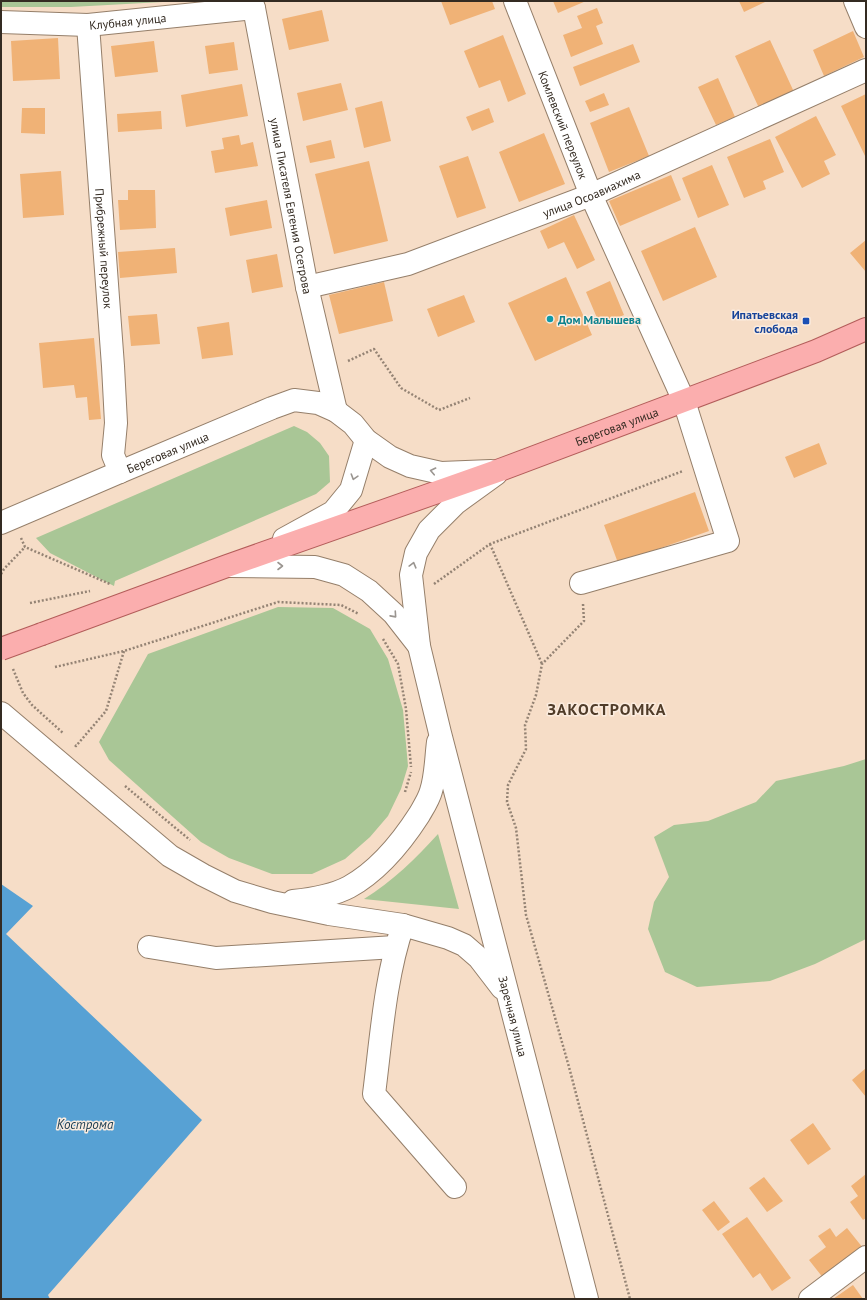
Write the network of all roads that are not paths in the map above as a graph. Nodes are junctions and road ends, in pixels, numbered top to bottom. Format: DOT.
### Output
graph roads {
  1 [pos="515,1"];
  2 [pos="855,1"];
  3 [pos="253,5"];
  4 [pos="1,22"];
  5 [pos="88,25"];
  6 [pos="866,27"];
  7 [pos="866,70"];
  8 [pos="591,195"];
  9 [pos="307,287"];
  10 [pos="866,329"];
  11 [pos="684,401"];
  12 [pos="336,411"];
  13 [pos="366,440"];
  14 [pos="500,470"];
  15 [pos="120,472"];
  16 [pos="1,524"];
  17 [pos="227,566"];
  18 [pos="581,583"];
  19 [pos="419,646"];
  20 [pos="6,658"];
  21 [pos="1,713"];
  22 [pos="440,733"];
  23 [pos="272,902"];
  24 [pos="403,925"];
  25 [pos="149,947"];
  26 [pos="395,947"];
  27 [pos="508,996"];
  28 [pos="455,1187"];
  29 [pos="866,1257"];
  30 [pos="587,1299"];
  31 [pos="810,1299"];
  1 -- 8 [label="street, Комлевский переулок"];
  2 -- 6 [label="street"];
  3 -- 5 [label="street, Клубная улица"];
  3 -- 9 [label="street, улица Писателя Евгения Осетрова"];
  4 -- 5 [label="street, Клубная улица"];
  5 -- 15 [label="street, Прибрежный переулок"];
  7 -- 8 [label="street, улица Осоавиахима"];
  8 -- 9 [label="street, улица Осоавиахима"];
  8 -- 11 [label="street, Комлевский переулок"];
  9 -- 12 [label="street, улица Писателя Евгения Осетрова"];
  10 -- 11 [label="main road, Береговая улица"];
  11 -- 14 [label="main road, Береговая улица"];
  11 -- 18 [label="street, Комлевский переулок"];
  12 -- 13 [label="street, Береговая улица"];
  12 -- 15 [label="street, Береговая улица"];
  14 -- 13 [label="street, Береговая улица, one-way"];
  13 -- 17 [label="street, one-way"];
  14 -- 17 [label="main road"];
  19 -- 14 [label="street, Заречная улица, one-way"];
  15 -- 16 [label="street, Береговая улица"];
  17 -- 19 [label="street, one-way"];
  17 -- 20 [label="main road, bridge"];
  19 -- 22 [label="street, Заречная улица"];
  21 -- 23 [label="street"];
  22 -- 23 [label="street"];
  22 -- 27 [label="street, Заречная улица"];
  23 -- 24 [label="street"];
  24 -- 26 [label="street"];
  24 -- 27 [label="street"];
  25 -- 26 [label="street"];
  26 -- 28 [label="street"];
  27 -- 30 [label="street, Заречная улица"];
  29 -- 31 [label="street"];
}
